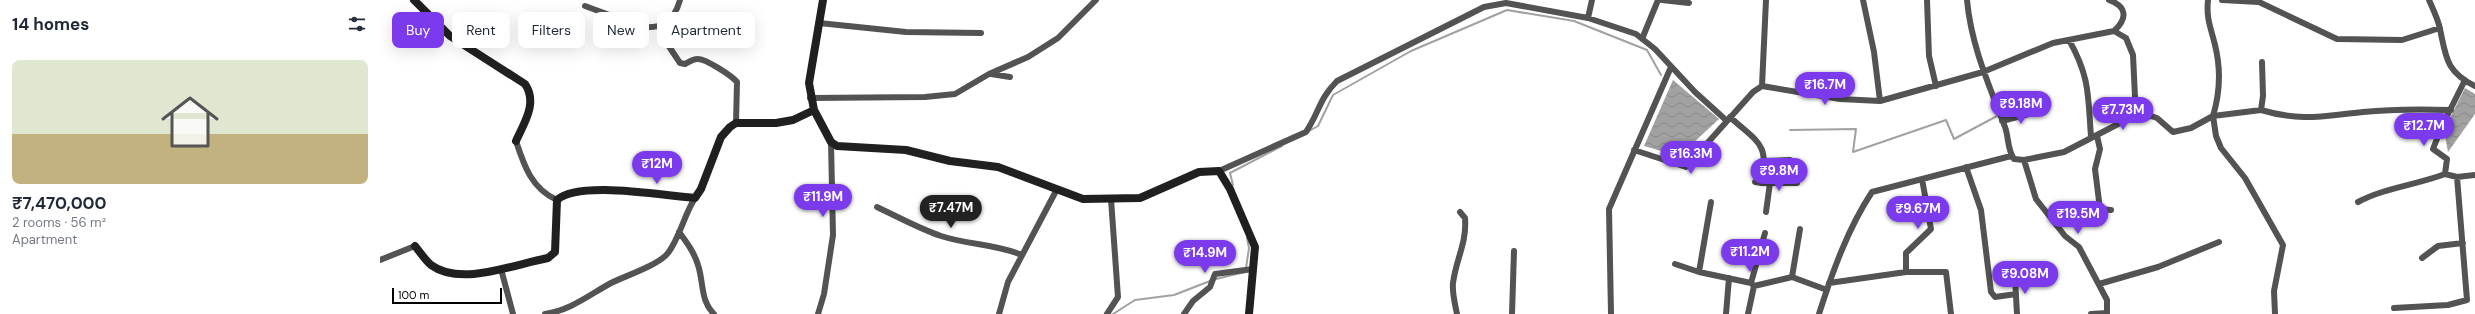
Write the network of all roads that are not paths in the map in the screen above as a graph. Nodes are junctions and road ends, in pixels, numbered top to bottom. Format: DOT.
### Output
graph roads {
  1 [pos="414,0"];
  2 [pos="680,0"];
  3 [pos="823,0"];
  4 [pos="1096,0"];
  5 [pos="1592,0"];
  6 [pos="1658,0"];
  7 [pos="1662,0"];
  8 [pos="1766,0"];
  9 [pos="1863,0"];
  10 [pos="1927,0"];
  11 [pos="1967,0"];
  12 [pos="2109,0"];
  13 [pos="2208,0"];
  14 [pos="2222,0"];
  15 [pos="2429,0"];
  16 [pos="1690,3"];
  17 [pos="585,6"];
  18 [pos="676,12"];
  19 [pos="1588,18"];
  20 [pos="819,23"];
  21 [pos="657,26"];
  22 [pos="2440,28"];
  23 [pos="2114,31"];
  24 [pos="981,33"];
  25 [pos="1642,39"];
  26 [pos="2070,40"];
  27 [pos="670,48"];
  28 [pos="2262,62"];
  29 [pos="1671,67"];
  30 [pos="1983,72"];
  31 [pos="989,74"];
  32 [pos="1010,77"];
  33 [pos="2465,80"];
  34 [pos="1762,86"];
  35 [pos="1936,86"];
  36 [pos="2475,86"];
  37 [pos="810,98"];
  38 [pos="1880,101"];
  39 [pos="814,110"];
  40 [pos="2260,110"];
  41 [pos="2451,110"];
  42 [pos="2036,112"];
  43 [pos="2213,116"];
  44 [pos="2136,118"];
  45 [pos="1728,119"];
  46 [pos="2002,121"];
  47 [pos="736,123"];
  48 [pos="2094,137"];
  49 [pos="516,141"];
  50 [pos="831,142"];
  51 [pos="1634,150"];
  52 [pos="2011,156"];
  53 [pos="1790,160"];
  54 [pos="2024,160"];
  55 [pos="1765,161"];
  56 [pos="1966,167"];
  57 [pos="1218,171"];
  58 [pos="2445,174"];
  59 [pos="2475,176"];
  60 [pos="2457,177"];
  61 [pos="1922,179"];
  62 [pos="1755,182"];
  63 [pos="1762,183"];
  64 [pos="1770,183"];
  65 [pos="1797,183"];
  66 [pos="1056,191"];
  67 [pos="694,198"];
  68 [pos="1111,199"];
  69 [pos="557,200"];
  70 [pos="1711,202"];
  71 [pos="2358,202"];
  72 [pos="877,207"];
  73 [pos="2111,210"];
  74 [pos="1460,212"];
  75 [pos="1766,212"];
  76 [pos="1800,229"];
  77 [pos="679,232"];
  78 [pos="1765,233"];
  79 [pos="2219,242"];
  80 [pos="2463,243"];
  81 [pos="415,246"];
  82 [pos="1514,251"];
  83 [pos="1022,255"];
  84 [pos="2422,258"];
  85 [pos="380,260"];
  86 [pos="1675,264"];
  87 [pos="501,269"];
  88 [pos="1253,269"];
  89 [pos="1699,272"];
  90 [pos="1906,272"];
  91 [pos="1792,277"];
  92 [pos="1729,278"];
  93 [pos="2015,278"];
  94 [pos="1829,283"];
  95 [pos="1752,284"];
  96 [pos="2099,284"];
  97 [pos="1827,290"];
  98 [pos="2016,294"];
  99 [pos="2394,308"];
  100 [pos="558,313"];
  101 [pos="513,314"];
  102 [pos="545,314"];
  103 [pos="714,314"];
  104 [pos="818,314"];
  105 [pos="999,314"];
  106 [pos="1107,314"];
  107 [pos="1184,314"];
  108 [pos="1249,314"];
  109 [pos="1457,314"];
  110 [pos="1512,314"];
  111 [pos="1611,314"];
  112 [pos="1726,314"];
  113 [pos="1748,314"];
  114 [pos="1819,314"];
  115 [pos="1951,314"];
  116 [pos="2017,314"];
  117 [pos="2091,314"];
  118 [pos="2107,314"];
  119 [pos="2275,314"];
  1 -- 49 [label="street"];
  2 -- 18 [label="street"];
  3 -- 20 [label="street"];
  4 -- 31 [label="street"];
  5 -- 19 [label="street"];
  6 -- 25 [label="street"];
  7 -- 16 [label="street"];
  8 -- 34 [label="street"];
  9 -- 38 [label="street"];
  10 -- 35 [label="street"];
  11 -- 30 [label="street"];
  12 -- 23 [label="street"];
  13 -- 43 [label="street"];
  14 -- 22 [label="street"];
  15 -- 22 [label="street"];
  17 -- 21 [label="street"];
  19 -- 25 [label="street"];
  19 -- 57 [label="street"];
  20 -- 24 [label="street"];
  20 -- 37 [label="street"];
  22 -- 33 [label="street"];
  23 -- 26 [label="street"];
  23 -- 44 [label="street"];
  25 -- 29 [label="street"];
  26 -- 30 [label="street"];
  26 -- 48 [label="street"];
  27 -- 47 [label="street"];
  28 -- 40 [label="street"];
  29 -- 45 [label="street"];
  29 -- 51 [label="street"];
  30 -- 35 [label="street"];
  30 -- 46 [label="street"];
  31 -- 32 [label="street"];
  31 -- 37 [label="street"];
  33 -- 36 [label="street"];
  33 -- 41 [label="street"];
  34 -- 38 [label="street"];
  34 -- 45 [label="street"];
  35 -- 38 [label="street"];
  37 -- 39 [label="street"];
  39 -- 47 [label="street"];
  39 -- 50 [label="street"];
  40 -- 41 [label="street"];
  40 -- 43 [label="street"];
  41 -- 58 [label="street"];
  42 -- 46 [label="street"];
  43 -- 44 [label="street"];
  43 -- 119 [label="street"];
  44 -- 48 [label="street"];
  45 -- 51 [label="street"];
  45 -- 55 [label="street"];
  46 -- 52 [label="street"];
  47 -- 67 [label="street"];
  48 -- 54 [label="street"];
  48 -- 73 [label="street"];
  49 -- 69 [label="street"];
  50 -- 66 [label="street"];
  50 -- 104 [label="street"];
  51 -- 111 [label="street"];
  52 -- 54 [label="street"];
  52 -- 56 [label="street"];
  53 -- 55 [label="street"];
  54 -- 96 [label="street"];
  55 -- 63 [label="street"];
  56 -- 61 [label="street"];
  56 -- 98 [label="street"];
  57 -- 68 [label="street"];
  57 -- 88 [label="street"];
  58 -- 60 [label="street"];
  58 -- 71 [label="street"];
  59 -- 60 [label="street"];
  60 -- 80 [label="street"];
  61 -- 90 [label="street"];
  61 -- 94 [label="street"];
  62 -- 63 [label="street"];
  63 -- 64 [label="street"];
  64 -- 65 [label="street"];
  64 -- 75 [label="street"];
  66 -- 68 [label="street"];
  66 -- 83 [label="street"];
  67 -- 69 [label="street"];
  67 -- 77 [label="street"];
  68 -- 106 [label="street"];
  69 -- 87 [label="street"];
  70 -- 89 [label="street"];
  72 -- 83 [label="street"];
  74 -- 109 [label="street"];
  76 -- 91 [label="street"];
  77 -- 100 [label="street"];
  77 -- 103 [label="street"];
  78 -- 95 [label="street"];
  79 -- 96 [label="street"];
  80 -- 84 [label="street"];
  80 -- 99 [label="street"];
  81 -- 85 [label="street"];
  81 -- 87 [label="street"];
  82 -- 110 [label="street"];
  83 -- 105 [label="street"];
  86 -- 89 [label="street"];
  87 -- 101 [label="street"];
  88 -- 107 [label="street"];
  88 -- 108 [label="street"];
  89 -- 92 [label="street"];
  90 -- 94 [label="street"];
  90 -- 115 [label="street"];
  91 -- 95 [label="street"];
  91 -- 97 [label="street"];
  92 -- 95 [label="street"];
  92 -- 112 [label="street"];
  93 -- 98 [label="street"];
  94 -- 97 [label="street"];
  95 -- 113 [label="street"];
  96 -- 118 [label="street"];
  97 -- 114 [label="street"];
  98 -- 116 [label="street"];
  100 -- 102 [label="street"];
  117 -- 118 [label="street"];
}
